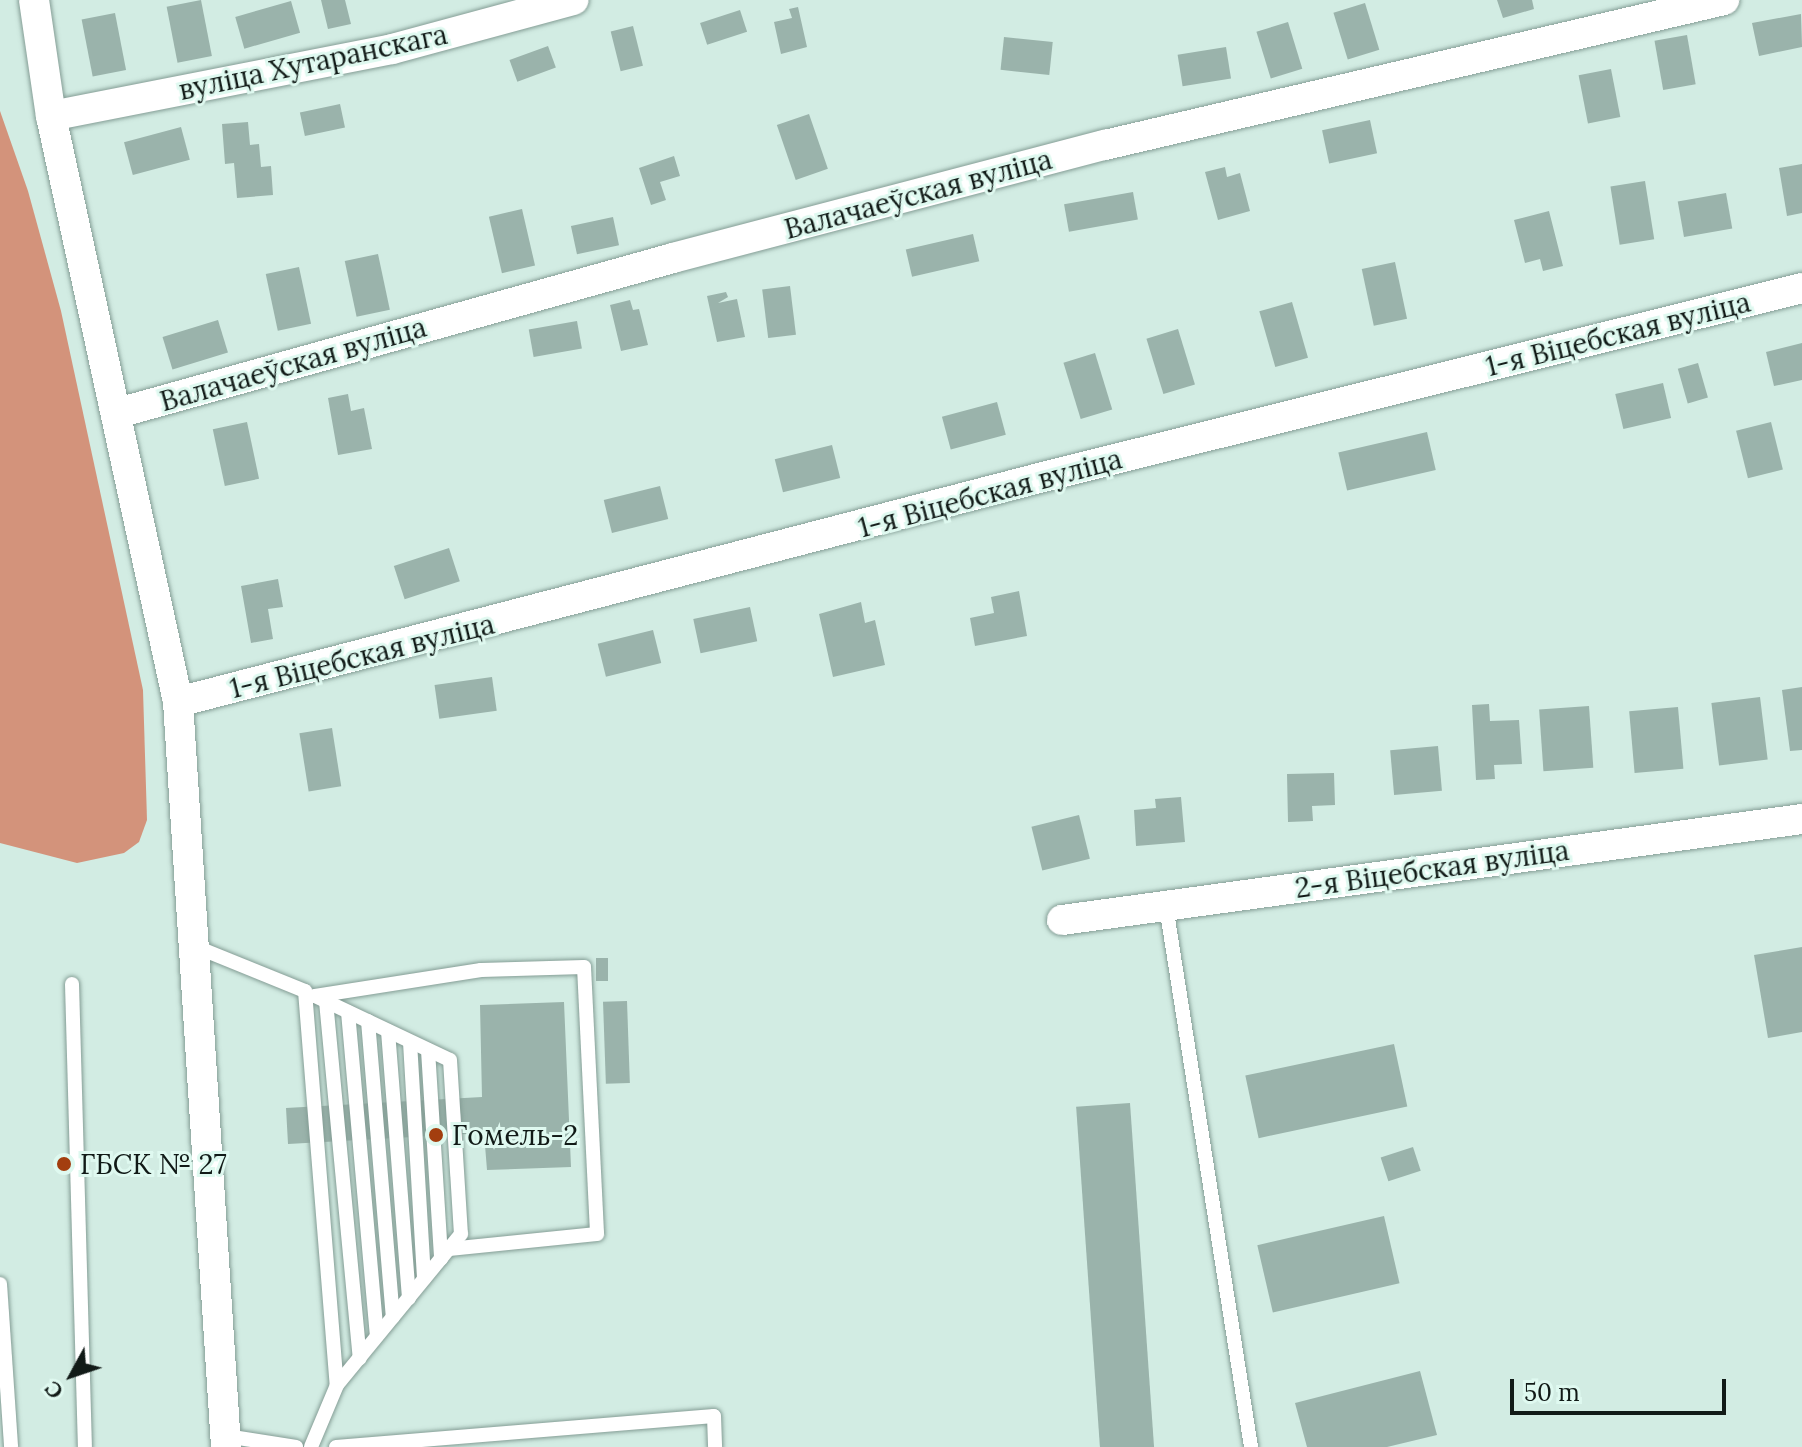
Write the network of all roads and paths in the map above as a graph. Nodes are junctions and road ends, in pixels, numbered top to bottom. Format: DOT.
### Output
graph roads {
  1 [pos="34,0"];
  2 [pos="574,0"];
  3 [pos="1724,0"];
  4 [pos="51,116"];
  5 [pos="1802,288"];
  6 [pos="118,413"];
  7 [pos="178,702"];
  8 [pos="1802,819"];
  9 [pos="1166,906"];
  10 [pos="1062,920"];
  11 [pos="194,946"];
  12 [pos="72,984"];
  13 [pos="315,996"];
  14 [pos="348,1012"];
  15 [pos="368,1021"];
  16 [pos="388,1031"];
  17 [pos="410,1042"];
  18 [pos="428,1050"];
  19 [pos="445,1254"];
  20 [pos="424,1279"];
  21 [pos="0,1284"];
  22 [pos="409,1298"];
  23 [pos="393,1317"];
  24 [pos="377,1336"];
  25 [pos="360,1358"];
  26 [pos="337,1385"];
  27 [pos="226,1441"];
  28 [pos="11,1447"];
  29 [pos="85,1447"];
  30 [pos="296,1447"];
  31 [pos="311,1447"];
  32 [pos="336,1447"];
  33 [pos="715,1447"];
  34 [pos="1251,1447"];
  1 -- 4 [label="street"];
  2 -- 4 [label="street, вуліца Хутаранскага"];
  3 -- 6 [label="street, Валачаеўская вуліца"];
  4 -- 6 [label="street"];
  5 -- 7 [label="street, 1-я Віцебская вуліца"];
  6 -- 7 [label="street"];
  7 -- 11 [label="street"];
  8 -- 9 [label="street, 2-я Віцебская вуліца"];
  9 -- 10 [label="street, 2-я Віцебская вуліца"];
  9 -- 34 [label="lane"];
  11 -- 13 [label="lane"];
  11 -- 27 [label="street"];
  12 -- 29 [label="lane"];
  13 -- 14 [label="lane"];
  13 -- 19 [label="lane"];
  13 -- 25 [label="lane"];
  13 -- 26 [label="lane"];
  14 -- 15 [label="lane"];
  14 -- 24 [label="lane"];
  15 -- 16 [label="lane"];
  15 -- 23 [label="lane"];
  16 -- 17 [label="lane"];
  16 -- 22 [label="lane"];
  17 -- 18 [label="lane"];
  17 -- 20 [label="lane"];
  18 -- 19 [label="lane"];
  18 -- 19 [label="lane"];
  19 -- 20 [label="lane"];
  20 -- 22 [label="lane"];
  21 -- 28 [label="lane"];
  22 -- 23 [label="lane"];
  23 -- 24 [label="lane"];
  24 -- 25 [label="lane"];
  25 -- 26 [label="lane"];
  26 -- 31 [label="lane"];
  27 -- 30 [label="lane"];
  32 -- 33 [label="lane"];
}
